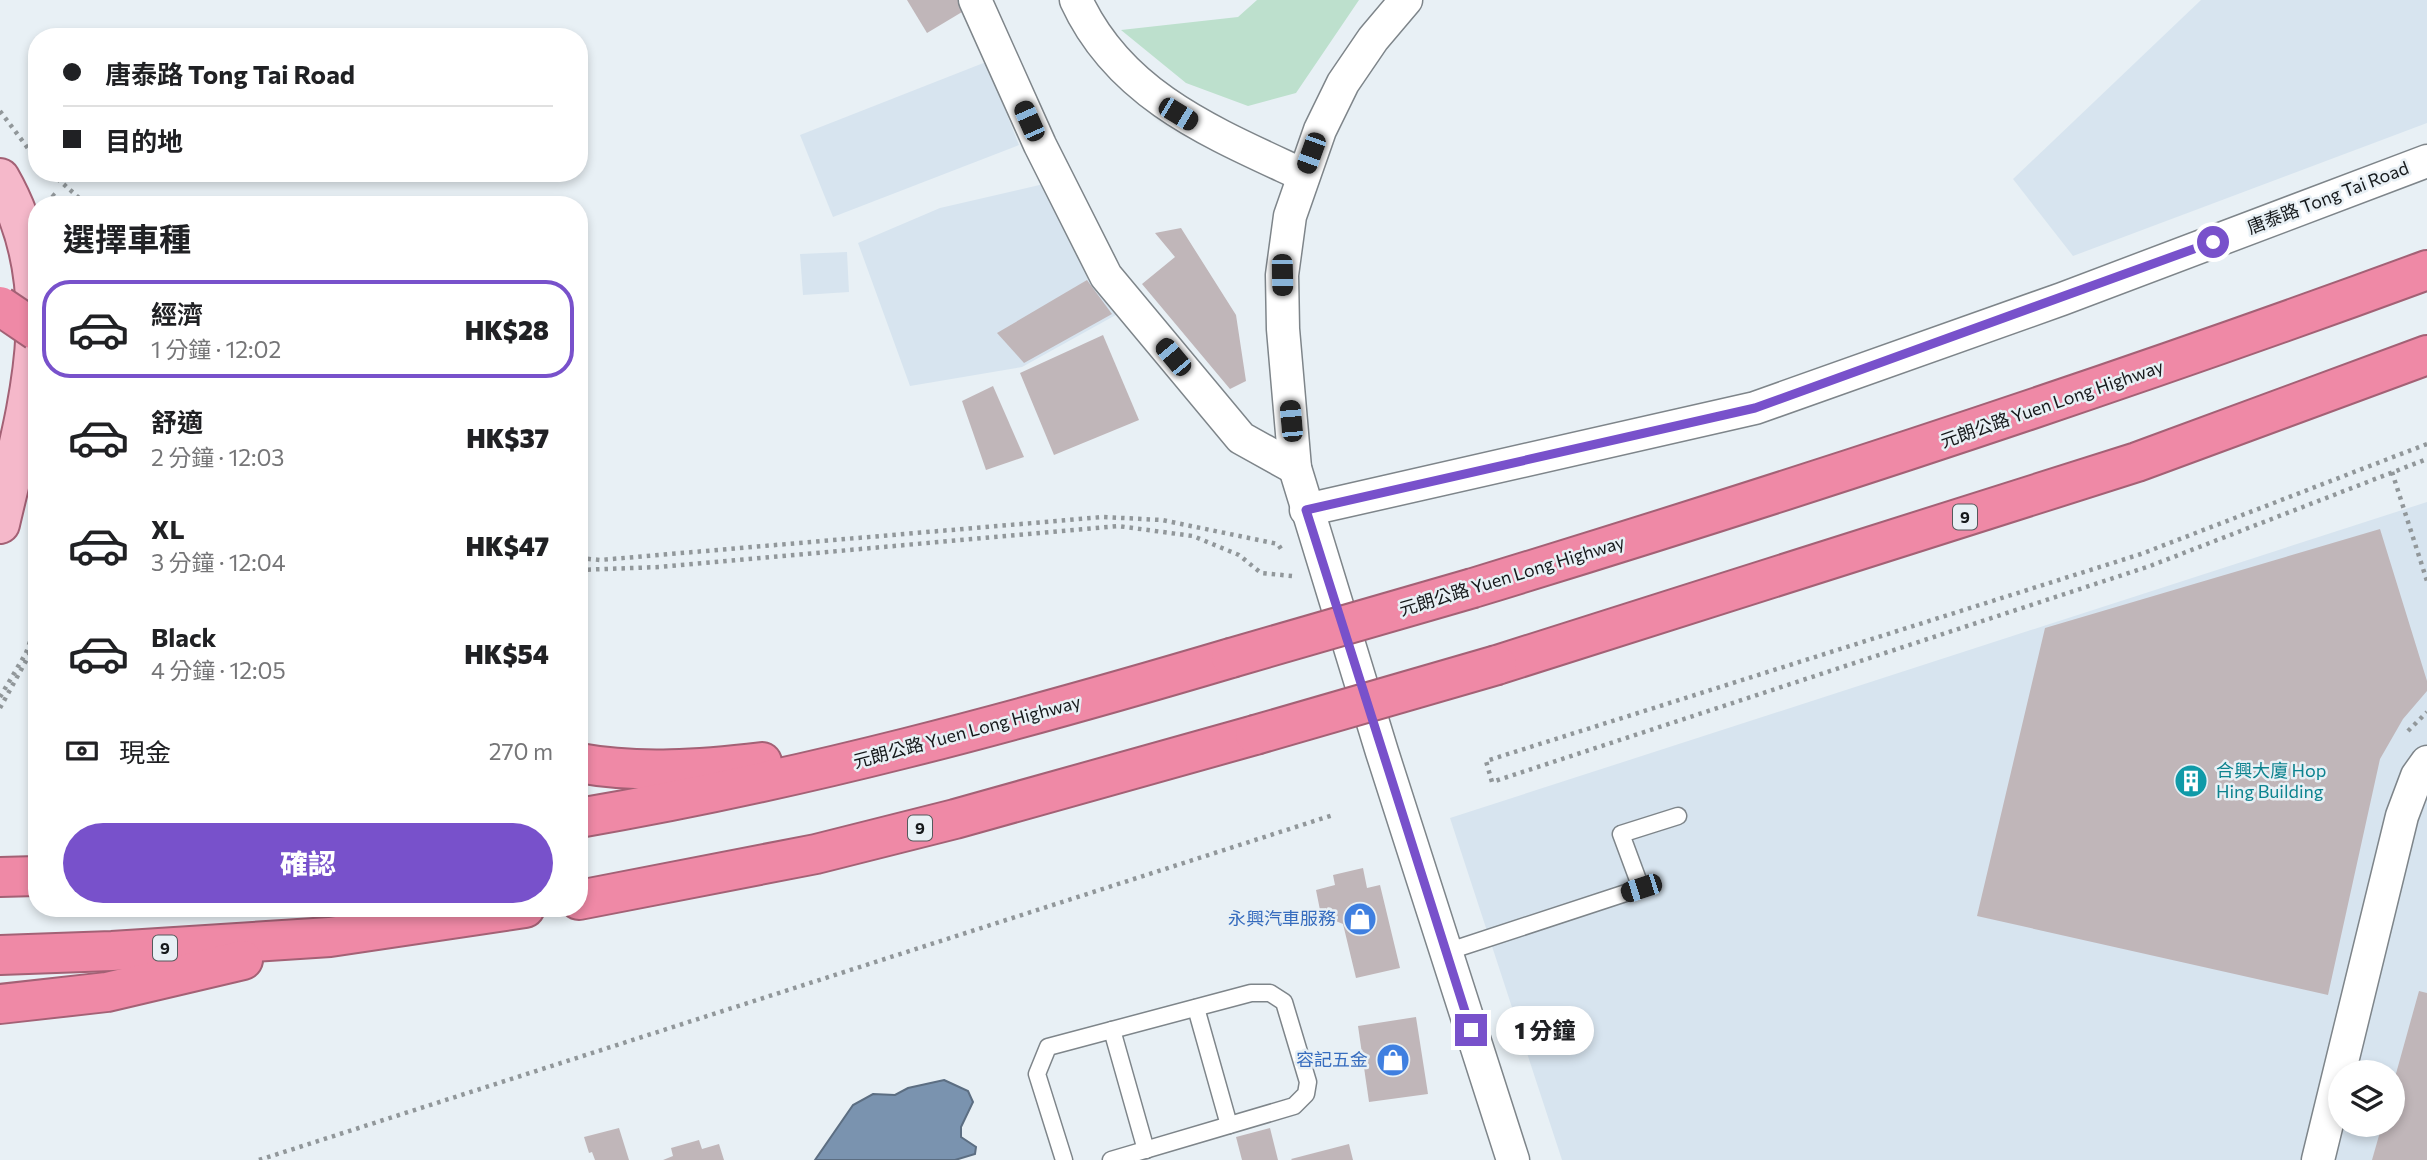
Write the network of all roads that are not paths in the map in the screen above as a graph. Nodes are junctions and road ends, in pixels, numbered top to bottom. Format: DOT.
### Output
graph roads {
  1 [pos="975,0"];
  2 [pos="1076,0"];
  3 [pos="1406,0"];
  4 [pos="2427,161"];
  5 [pos="1303,175"];
  6 [pos="0,178"];
  7 [pos="28,250"];
  8 [pos="2427,270"];
  9 [pos="0,306"];
  10 [pos="28,325"];
  11 [pos="2427,355"];
  12 [pos="28,400"];
  13 [pos="1295,468"];
  14 [pos="1306,510"];
  15 [pos="0,524"];
  16 [pos="1032,717"];
  17 [pos="2427,762"];
  18 [pos="588,765"];
  19 [pos="588,816"];
  20 [pos="1678,816"];
  21 [pos="28,876"];
  22 [pos="0,877"];
  23 [pos="588,898"];
  24 [pos="464,917"];
  25 [pos="330,937"];
  26 [pos="1446,952"];
  27 [pos="0,955"];
  28 [pos="0,1004"];
  29 [pos="1196,1007"];
  30 [pos="1112,1030"];
  31 [pos="1229,1125"];
  32 [pos="1146,1150"];
  33 [pos="1064,1160"];
  34 [pos="1111,1160"];
  35 [pos="1513,1160"];
  36 [pos="2318,1160"];
  1 -- 13 [label="street"];
  2 -- 5 [label="street"];
  3 -- 5 [label="street"];
  4 -- 14 [label="street, 唐泰路 Tong Tai Road"];
  5 -- 13 [label="street"];
  6 -- 7 [label="main road"];
  8 -- 16 [label="highway, 元朗公路 Yuen Long Highway, bridge"];
  9 -- 10 [label="highway, bridge"];
  11 -- 23 [label="highway, 9, bridge"];
  12 -- 15 [label="main road"];
  13 -- 14 [label="street"];
  14 -- 26 [label="street"];
  16 -- 18 [label="highway"];
  16 -- 19 [label="highway, 元朗公路 Yuen Long Highway"];
  17 -- 36 [label="street"];
  20 -- 26 [label="lane"];
  21 -- 22 [label="highway"];
  24 -- 25 [label="highway, 9"];
  25 -- 27 [label="highway, 9"];
  25 -- 28 [label="highway"];
  26 -- 35 [label="street"];
  29 -- 30 [label="lane"];
  29 -- 31 [label="lane"];
  29 -- 31 [label="lane"];
  30 -- 32 [label="lane"];
  30 -- 33 [label="lane"];
  31 -- 32 [label="lane"];
  32 -- 34 [label="lane"];
}
